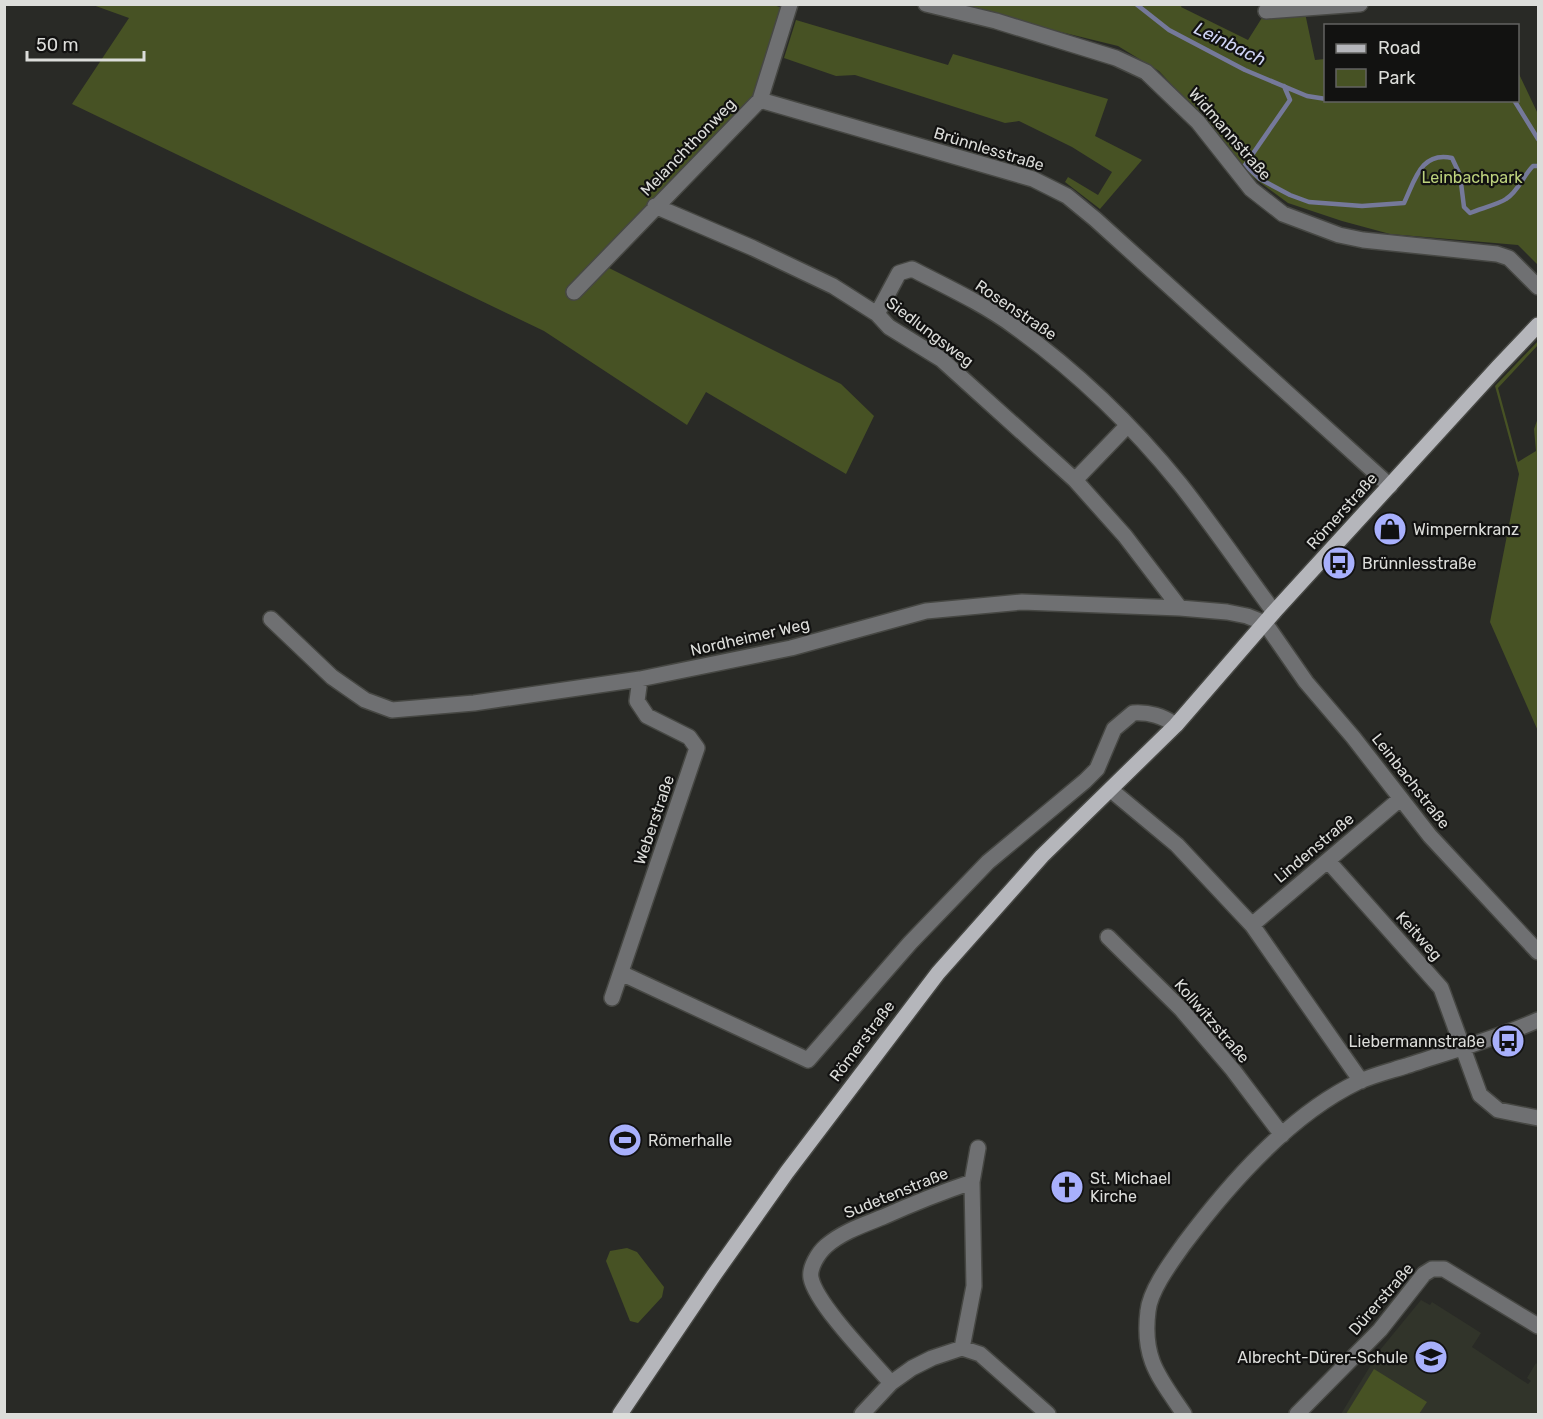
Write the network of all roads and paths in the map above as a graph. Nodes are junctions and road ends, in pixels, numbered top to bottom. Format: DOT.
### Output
graph roads {
  1 [pos="790,4"];
  2 [pos="926,4"];
  3 [pos="1360,4"];
  4 [pos="1266,10"];
  5 [pos="760,100"];
  6 [pos="655,206"];
  7 [pos="1539,286"];
  8 [pos="574,292"];
  9 [pos="878,314"];
  10 [pos="1539,325"];
  11 [pos="1127,426"];
  12 [pos="1075,480"];
  13 [pos="1390,486"];
  14 [pos="1180,608"];
  15 [pos="1270,618"];
  16 [pos="271,619"];
  17 [pos="640,679"];
  18 [pos="1176,725"];
  19 [pos="1111,790"];
  20 [pos="1400,799"];
  21 [pos="1328,861"];
  22 [pos="1252,925"];
  23 [pos="1108,937"];
  24 [pos="1539,952"];
  25 [pos="621,973"];
  26 [pos="612,998"];
  27 [pos="1539,1020"];
  28 [pos="1463,1047"];
  29 [pos="1361,1081"];
  30 [pos="1539,1118"];
  31 [pos="1282,1135"];
  32 [pos="978,1148"];
  33 [pos="972,1182"];
  34 [pos="1538,1326"];
  35 [pos="962,1348"];
  36 [pos="891,1383"];
  37 [pos="620,1414"];
  38 [pos="861,1414"];
  39 [pos="1048,1414"];
  40 [pos="1184,1414"];
  41 [pos="1297,1414"];
  1 -- 5 [label="street, Melanchthonweg"];
  2 -- 7 [label="street, Widmannstraße"];
  3 -- 4 [label="street"];
  5 -- 6 [label="street, Melanchthonweg"];
  5 -- 13 [label="street, Brünnlesstraße"];
  6 -- 8 [label="street, Melanchthonweg"];
  6 -- 9 [label="street, Siedlungsweg"];
  9 -- 11 [label="street, Rosenstraße"];
  9 -- 12 [label="street, Siedlungsweg"];
  10 -- 13 [label="main road, Römerstraße"];
  11 -- 12 [label="street"];
  11 -- 15 [label="street, Rosenstraße"];
  12 -- 14 [label="street, Siedlungsweg"];
  13 -- 15 [label="main road, Römerstraße"];
  14 -- 15 [label="street, Nordheimer Weg"];
  14 -- 17 [label="street, Nordheimer Weg"];
  15 -- 18 [label="main road, Römerstraße"];
  15 -- 20 [label="street, Leinbachstraße"];
  16 -- 17 [label="street, Nordheimer Weg"];
  17 -- 25 [label="street, Weberstraße"];
  18 -- 19 [label="main road, Römerstraße"];
  18 -- 25 [label="street, Römerstraße"];
  19 -- 22 [label="street"];
  19 -- 37 [label="main road, Römerstraße"];
  20 -- 21 [label="street, Lindenstraße"];
  20 -- 24 [label="street, Leinbachstraße"];
  21 -- 22 [label="street, Lindenstraße"];
  21 -- 28 [label="street, Keitweg"];
  22 -- 29 [label="street"];
  23 -- 31 [label="street, Kollwitzstraße"];
  25 -- 26 [label="street, Weberstraße"];
  27 -- 28 [label="street"];
  28 -- 29 [label="street"];
  28 -- 30 [label="street, Keitweg"];
  29 -- 31 [label="street"];
  31 -- 40 [label="street"];
  32 -- 33 [label="street, Sudetenstraße"];
  33 -- 35 [label="street, Sudetenstraße"];
  33 -- 36 [label="street, Sudetenstraße"];
  34 -- 41 [label="street, Dürerstraße"];
  35 -- 36 [label="street"];
  35 -- 39 [label="street"];
  36 -- 38 [label="street"];
}
